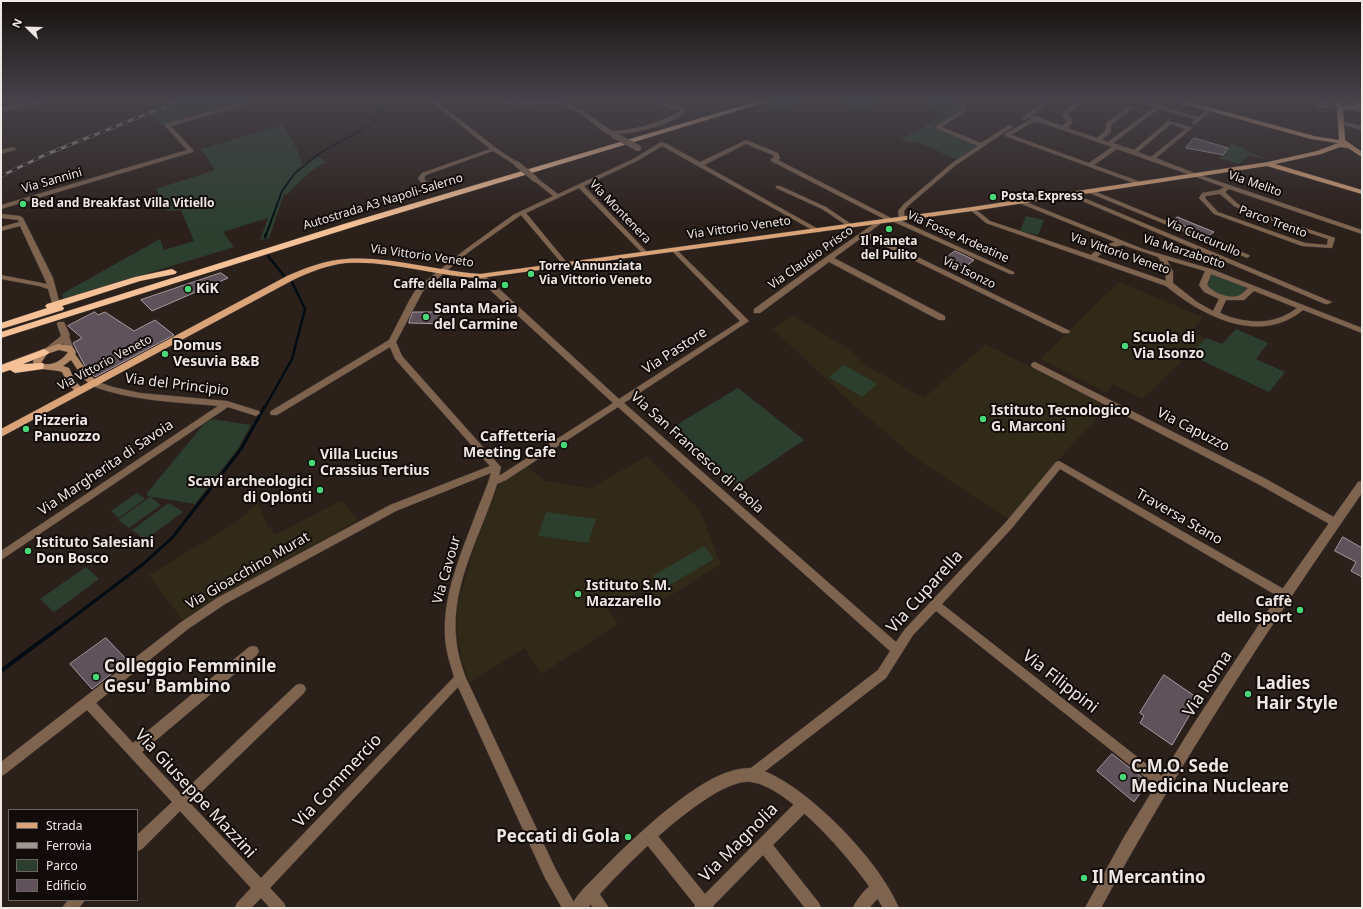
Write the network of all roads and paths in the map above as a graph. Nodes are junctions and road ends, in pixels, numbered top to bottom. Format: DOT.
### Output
graph roads {
  1 [pos="182,141"];
  2 [pos="485,141"];
  3 [pos="608,141"];
  4 [pos="626,141"];
  5 [pos="631,141"];
  6 [pos="973,141"];
  7 [pos="988,141"];
  8 [pos="1025,141"];
  9 [pos="1099,141"];
  10 [pos="1102,141"];
  11 [pos="1118,141"];
  12 [pos="1147,141"];
  13 [pos="1173,141"];
  14 [pos="1321,141"];
  15 [pos="1342,141"];
  16 [pos="982,145"];
  17 [pos="1113,146"];
  18 [pos="1349,146"];
  19 [pos="1333,147"];
  20 [pos="13,149"];
  21 [pos="494,149"];
  22 [pos="647,151"];
  23 [pos="1,152"];
  24 [pos="1134,153"];
  25 [pos="1362,155"];
  26 [pos="1152,159"];
  27 [pos="701,164"];
  28 [pos="1268,164"];
  29 [pos="1089,165"];
  30 [pos="1195,175"];
  31 [pos="1139,184"];
  32 [pos="579,186"];
  33 [pos="778,186"];
  34 [pos="1228,187"];
  35 [pos="1089,191"];
  36 [pos="1221,192"];
  37 [pos="1362,192"];
  38 [pos="1070,194"];
  39 [pos="556,195"];
  40 [pos="387,201"];
  41 [pos="1021,202"];
  42 [pos="1,207"];
  43 [pos="972,209"];
  44 [pos="522,212"];
  45 [pos="1,216"];
  46 [pos="896,220"];
  47 [pos="22,223"];
  48 [pos="878,223"];
  49 [pos="851,226"];
  50 [pos="1,229"];
  51 [pos="818,231"];
  52 [pos="1362,232"];
  53 [pos="864,234"];
  54 [pos="1124,243"];
  55 [pos="674,250"];
  56 [pos="646,254"];
  57 [pos="1161,256"];
  58 [pos="1247,256"];
  59 [pos="828,258"];
  60 [pos="1092,258"];
  61 [pos="566,265"];
  62 [pos="1209,270"];
  63 [pos="172,272"];
  64 [pos="440,273"];
  65 [pos="1012,273"];
  66 [pos="480,276"];
  67 [pos="1,277"];
  68 [pos="1169,284"];
  69 [pos="52,288"];
  70 [pos="1252,288"];
  71 [pos="1223,298"];
  72 [pos="55,301"];
  73 [pos="1328,302"];
  74 [pos="1302,307"];
  75 [pos="83,309"];
  76 [pos="757,311"];
  77 [pos="1215,314"];
  78 [pos="942,318"];
  79 [pos="1,319"];
  80 [pos="61,324"];
  81 [pos="1,326"];
  82 [pos="1066,331"];
  83 [pos="1362,331"];
  84 [pos="1,335"];
  85 [pos="66,335"];
  86 [pos="1,339"];
  87 [pos="392,342"];
  88 [pos="46,351"];
  89 [pos="70,351"];
  90 [pos="1035,365"];
  91 [pos="39,366"];
  92 [pos="51,366"];
  93 [pos="1,370"];
  94 [pos="1,375"];
  95 [pos="94,384"];
  96 [pos="80,391"];
  97 [pos="227,404"];
  98 [pos="620,404"];
  99 [pos="256,412"];
  100 [pos="274,413"];
  101 [pos="1,433"];
  102 [pos="1059,464"];
  103 [pos="496,467"];
  104 [pos="495,481"];
  105 [pos="1362,485"];
  106 [pos="1336,523"];
  107 [pos="1,556"];
  108 [pos="1285,595"];
  109 [pos="936,605"];
  110 [pos="896,650"];
  111 [pos="253,651"];
  112 [pos="460,680"];
  113 [pos="300,689"];
  114 [pos="87,702"];
  115 [pos="133,751"];
  116 [pos="1,770"];
  117 [pos="751,775"];
  118 [pos="1164,786"];
  119 [pos="180,803"];
  120 [pos="804,804"];
  121 [pos="649,836"];
  122 [pos="138,843"];
  123 [pos="764,845"];
  124 [pos="879,887"];
  125 [pos="260,889"];
  126 [pos="590,892"];
  127 [pos="77,901"];
  128 [pos="704,907"];
  129 [pos="69,908"];
  130 [pos="242,908"];
  131 [pos="279,908"];
  132 [pos="570,908"];
  133 [pos="578,908"];
  134 [pos="602,908"];
  135 [pos="814,908"];
  136 [pos="860,908"];
  137 [pos="891,908"];
  138 [pos="1093,908"];
  1 -- 42 [label="street, Via Sannini"];
  2 -- 21 [label="street"];
  3 -- 63 [label="highway, Autostrada A3 Napoli-Salerno"];
  4 -- 22 [label="street, bridge"];
  5 -- 75 [label="highway, Autostrada A3 Napoli-Salerno"];
  6 -- 16 [label="street"];
  7 -- 16 [label="street"];
  8 -- 29 [label="street"];
  9 -- 17 [label="street"];
  10 -- 17 [label="street, Via Melito"];
  11 -- 17 [label="street"];
  12 -- 24 [label="street"];
  13 -- 26 [label="street"];
  14 -- 19 [label="main road"];
  15 -- 18 [label="main road"];
  16 -- 46 [label="street"];
  17 -- 24 [label="street, Via Melito"];
  17 -- 29 [label="street"];
  18 -- 19 [label="main road, Via Vittorio Veneto"];
  18 -- 25 [label="main road"];
  19 -- 28 [label="main road, Via Vittorio Veneto"];
  20 -- 23 [label="street"];
  21 -- 39 [label="street, bridge"];
  21 -- 40 [label="street"];
  22 -- 27 [label="street"];
  22 -- 32 [label="street"];
  24 -- 26 [label="street, Via Melito"];
  26 -- 30 [label="street, Via Melito"];
  27 -- 46 [label="street, Via Fosse Ardeatine"];
  27 -- 51 [label="street"];
  28 -- 30 [label="main road, Via Vittorio Veneto"];
  28 -- 37 [label="main road"];
  29 -- 31 [label="street"];
  30 -- 31 [label="main road, Via Vittorio Veneto"];
  30 -- 34 [label="street, Via Melito"];
  31 -- 35 [label="main road, Via Vittorio Veneto"];
  32 -- 39 [label="street"];
  32 -- 56 [label="street, Via Montenera"];
  33 -- 49 [label="street"];
  34 -- 36 [label="street, Parco Trento"];
  34 -- 52 [label="street, Via Melito"];
  35 -- 38 [label="main road, Via Vittorio Veneto"];
  35 -- 58 [label="street"];
  36 -- 36 [label="street, Parco Trento"];
  38 -- 41 [label="main road, Via Vittorio Veneto"];
  38 -- 73 [label="street, Via Cuccurullo"];
  39 -- 44 [label="street"];
  41 -- 43 [label="main road, Via Vittorio Veneto"];
  41 -- 54 [label="street, Via Marzabotto"];
  43 -- 46 [label="main road, Via Vittorio Veneto"];
  43 -- 60 [label="street, Via Vittorio Veneto"];
  44 -- 61 [label="street"];
  44 -- 64 [label="street"];
  45 -- 47 [label="street"];
  46 -- 48 [label="main road, Via Vittorio Veneto"];
  46 -- 65 [label="street, Via Fosse Ardeatine"];
  47 -- 50 [label="street"];
  47 -- 69 [label="street"];
  48 -- 49 [label="main road, Via Vittorio Veneto"];
  48 -- 53 [label="street, Via Claudio Prisco"];
  49 -- 51 [label="main road, Via Vittorio Veneto"];
  51 -- 55 [label="main road, Via Vittorio Veneto"];
  53 -- 59 [label="street, Via Claudio Prisco"];
  53 -- 82 [label="street, Via Isonzo"];
  54 -- 57 [label="street, Via Marzabotto"];
  54 -- 60 [label="street"];
  55 -- 56 [label="main road, Via Vittorio Veneto"];
  55 -- 98 [label="street, Via Pastore"];
  56 -- 61 [label="main road, Via Vittorio Veneto"];
  57 -- 62 [label="street, Via Marzabotto"];
  57 -- 68 [label="street"];
  59 -- 76 [label="street, Via Claudio Prisco"];
  59 -- 78 [label="street"];
  60 -- 68 [label="street, Via Vittorio Veneto"];
  61 -- 66 [label="main road, Via Vittorio Veneto"];
  62 -- 70 [label="street, Via Marzabotto"];
  62 -- 71 [label="street"];
  63 -- 79 [label="highway"];
  63 -- 81 [label="highway, Autostrada A3 Napoli-Salerno"];
  64 -- 66 [label="main road, Via Vittorio Veneto"];
  64 -- 87 [label="street"];
  64 -- 95 [label="main road, Via Vittorio Veneto"];
  66 -- 98 [label="street, Via San Francesco di Paola"];
  67 -- 69 [label="street"];
  68 -- 77 [label="street, Via Vittorio Veneto"];
  69 -- 72 [label="street"];
  70 -- 71 [label="street"];
  70 -- 74 [label="street, Via Marzabotto"];
  71 -- 77 [label="street"];
  74 -- 77 [label="street, Via Vittorio Veneto"];
  74 -- 83 [label="street, Via Marzabotto"];
  75 -- 84 [label="highway, Autostrada A3 Napoli-Salerno"];
  75 -- 86 [label="highway"];
  80 -- 85 [label="street"];
  85 -- 88 [label="street"];
  85 -- 89 [label="street"];
  87 -- 100 [label="street"];
  87 -- 103 [label="street"];
  88 -- 89 [label="main road"];
  88 -- 91 [label="main road"];
  88 -- 93 [label="highway"];
  89 -- 92 [label="main road"];
  89 -- 95 [label="main road"];
  90 -- 106 [label="street, Via Capuzzo"];
  91 -- 92 [label="main road"];
  91 -- 94 [label="highway"];
  92 -- 96 [label="main road"];
  95 -- 96 [label="main road, Via Vittorio Veneto"];
  95 -- 97 [label="street, Via del Principio"];
  96 -- 101 [label="main road, Via Vittorio Veneto"];
  97 -- 99 [label="street, Via del Principio"];
  97 -- 107 [label="street, Via Margherita di Savoia"];
  98 -- 104 [label="street, Via Pastore"];
  98 -- 110 [label="street, Via San Francesco di Paola"];
  102 -- 108 [label="street, Traversa Stano"];
  102 -- 109 [label="street, Via Cuparella"];
  103 -- 104 [label="street, Via Cavour"];
  103 -- 114 [label="street, Via Gioacchino Murat"];
  104 -- 112 [label="street, Via Cavour"];
  105 -- 106 [label="street, Via Roma"];
  106 -- 108 [label="street, Via Roma"];
  108 -- 118 [label="street, Via Roma"];
  109 -- 110 [label="street, Via Cuparella"];
  109 -- 118 [label="street, Via Filippini"];
  110 -- 117 [label="street, Via Cuparella"];
  111 -- 115 [label="street"];
  112 -- 125 [label="street, Via Commercio"];
  112 -- 132 [label="street, Via Cavour"];
  113 -- 119 [label="street"];
  114 -- 115 [label="street, Via Giuseppe Mazzini"];
  114 -- 116 [label="street, Via Gioacchino Murat"];
  115 -- 119 [label="street, Via Giuseppe Mazzini"];
  117 -- 120 [label="street"];
  117 -- 121 [label="street"];
  118 -- 138 [label="street, Via Roma"];
  119 -- 122 [label="street"];
  119 -- 125 [label="street, Via Giuseppe Mazzini"];
  120 -- 123 [label="street, Via Magnolia"];
  120 -- 124 [label="street"];
  121 -- 126 [label="street"];
  121 -- 128 [label="street"];
  123 -- 128 [label="street, Via Magnolia"];
  123 -- 135 [label="street"];
  124 -- 136 [label="street"];
  124 -- 137 [label="street"];
  125 -- 130 [label="street, Via Commercio"];
  125 -- 131 [label="street, Via Giuseppe Mazzini"];
  126 -- 133 [label="street"];
  126 -- 134 [label="street"];
  127 -- 129 [label="street"];
}
